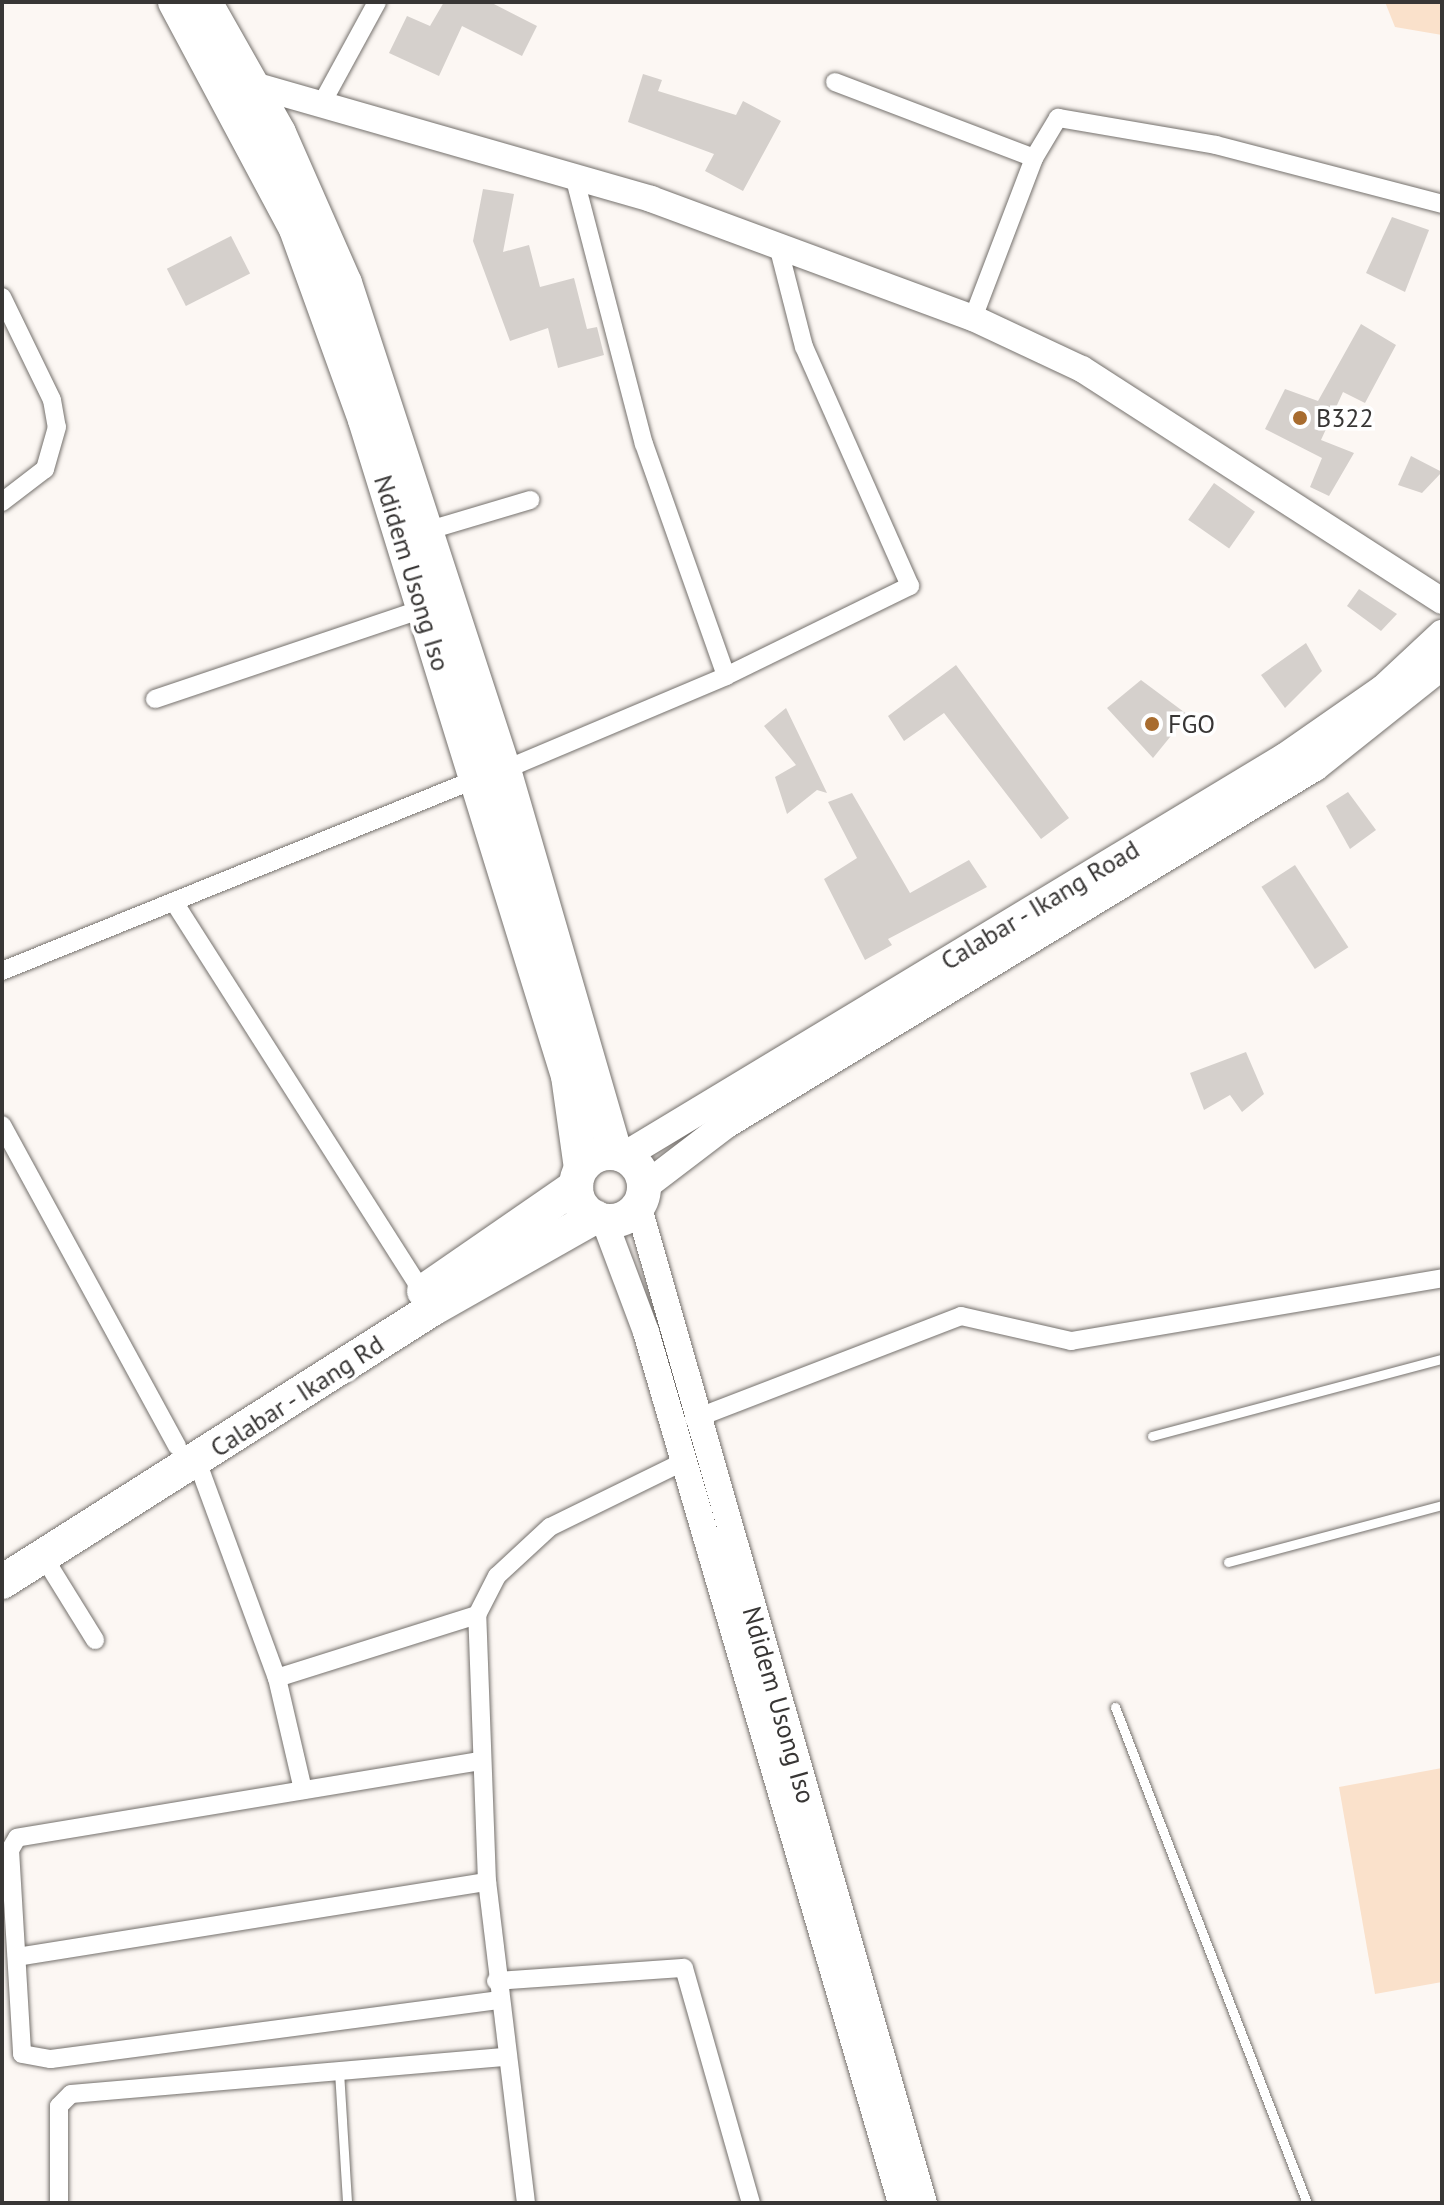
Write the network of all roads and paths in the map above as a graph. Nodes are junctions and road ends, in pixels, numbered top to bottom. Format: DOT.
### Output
graph roads {
  1 [pos="175,2"];
  2 [pos="205,2"];
  3 [pos="377,2"];
  4 [pos="218,74"];
  5 [pos="835,82"];
  6 [pos="255,86"];
  7 [pos="322,103"];
  8 [pos="1034,158"];
  9 [pos="574,176"];
  10 [pos="1442,204"];
  11 [pos="778,246"];
  12 [pos="2,297"];
  13 [pos="973,318"];
  14 [pos="530,500"];
  15 [pos="2,502"];
  16 [pos="426,531"];
  17 [pos="1442,601"];
  18 [pos="423,609"];
  19 [pos="1442,634"];
  20 [pos="1442,666"];
  21 [pos="726,676"];
  22 [pos="155,699"];
  23 [pos="490,775"];
  24 [pos="174,902"];
  25 [pos="2,971"];
  26 [pos="2,1125"];
  27 [pos="619,1154"];
  28 [pos="578,1177"];
  29 [pos="641,1196"];
  30 [pos="600,1219"];
  31 [pos="1442,1278"];
  32 [pos="422,1292"];
  33 [pos="1442,1359"];
  34 [pos="694,1419"];
  35 [pos="1152,1436"];
  36 [pos="187,1453"];
  37 [pos="685,1461"];
  38 [pos="1442,1505"];
  39 [pos="43,1556"];
  40 [pos="2,1559"];
  41 [pos="1228,1562"];
  42 [pos="2,1582"];
  43 [pos="477,1615"];
  44 [pos="95,1640"];
  45 [pos="277,1678"];
  46 [pos="1115,1707"];
  47 [pos="480,1761"];
  48 [pos="303,1790"];
  49 [pos="487,1882"];
  50 [pos="17,1957"];
  51 [pos="497,1991"];
  52 [pos="506,2057"];
  53 [pos="339,2071"];
  54 [pos="59,2203"];
  55 [pos="347,2203"];
  56 [pos="526,2203"];
  57 [pos="751,2203"];
  58 [pos="901,2203"];
  59 [pos="924,2203"];
  60 [pos="1307,2203"];
  1 -- 4 [label="highway, Ndidem Usong Iso"];
  2 -- 6 [label="highway, Ndidem Usong Iso"];
  3 -- 7 [label="street"];
  4 -- 6 [label="street"];
  4 -- 18 [label="highway, Ndidem Usong Iso"];
  5 -- 8 [label="street"];
  6 -- 7 [label="street"];
  6 -- 16 [label="highway, Ndidem Usong Iso"];
  7 -- 9 [label="street"];
  8 -- 10 [label="street"];
  8 -- 13 [label="street"];
  9 -- 11 [label="street"];
  9 -- 21 [label="street"];
  11 -- 13 [label="street"];
  11 -- 21 [label="street"];
  12 -- 15 [label="street"];
  13 -- 17 [label="street"];
  14 -- 16 [label="street"];
  16 -- 23 [label="highway, Ndidem Usong Iso"];
  18 -- 22 [label="street"];
  18 -- 23 [label="highway, Ndidem Usong Iso"];
  19 -- 27 [label="main road, Calabar - Ikang Road"];
  20 -- 29 [label="main road, Calabar - Ikang Road"];
  21 -- 23 [label="street"];
  23 -- 24 [label="street"];
  23 -- 27 [label="highway, Ndidem Usong Iso"];
  23 -- 28 [label="highway, Ndidem Usong Iso"];
  24 -- 25 [label="street"];
  24 -- 32 [label="street"];
  26 -- 36 [label="street"];
  27 -- 28 [label="highway, Calabar - Ikang Rd"];
  27 -- 29 [label="highway, Ndidem Usong Iso"];
  28 -- 30 [label="highway"];
  28 -- 32 [label="highway, Calabar - Ikang Rd"];
  29 -- 30 [label="highway, Calabar - Ikang Rd"];
  29 -- 34 [label="street, Ndidem Usong Iso"];
  30 -- 36 [label="highway, Calabar - Ikang Rd"];
  30 -- 37 [label="street, Ndidem Usong Iso"];
  31 -- 34 [label="street"];
  32 -- 36 [label="highway, Calabar - Ikang Rd"];
  33 -- 35 [label="lane"];
  34 -- 59 [label="street, Ndidem Usong Iso"];
  36 -- 39 [label="highway, Calabar - Ikang Rd"];
  36 -- 40 [label="highway, Calabar - Ikang Rd"];
  36 -- 45 [label="street"];
  37 -- 43 [label="street"];
  37 -- 58 [label="street, Ndidem Usong Iso"];
  38 -- 41 [label="lane"];
  39 -- 42 [label="highway, Calabar - Ikang Rd"];
  39 -- 44 [label="street"];
  43 -- 45 [label="street"];
  43 -- 47 [label="street"];
  45 -- 48 [label="street"];
  46 -- 60 [label="lane"];
  47 -- 48 [label="street"];
  47 -- 49 [label="street"];
  48 -- 50 [label="street"];
  49 -- 50 [label="street"];
  49 -- 51 [label="street"];
  50 -- 51 [label="street"];
  51 -- 52 [label="street"];
  51 -- 57 [label="street"];
  52 -- 53 [label="street"];
  52 -- 56 [label="street"];
  53 -- 54 [label="street"];
  53 -- 55 [label="lane"];
}
